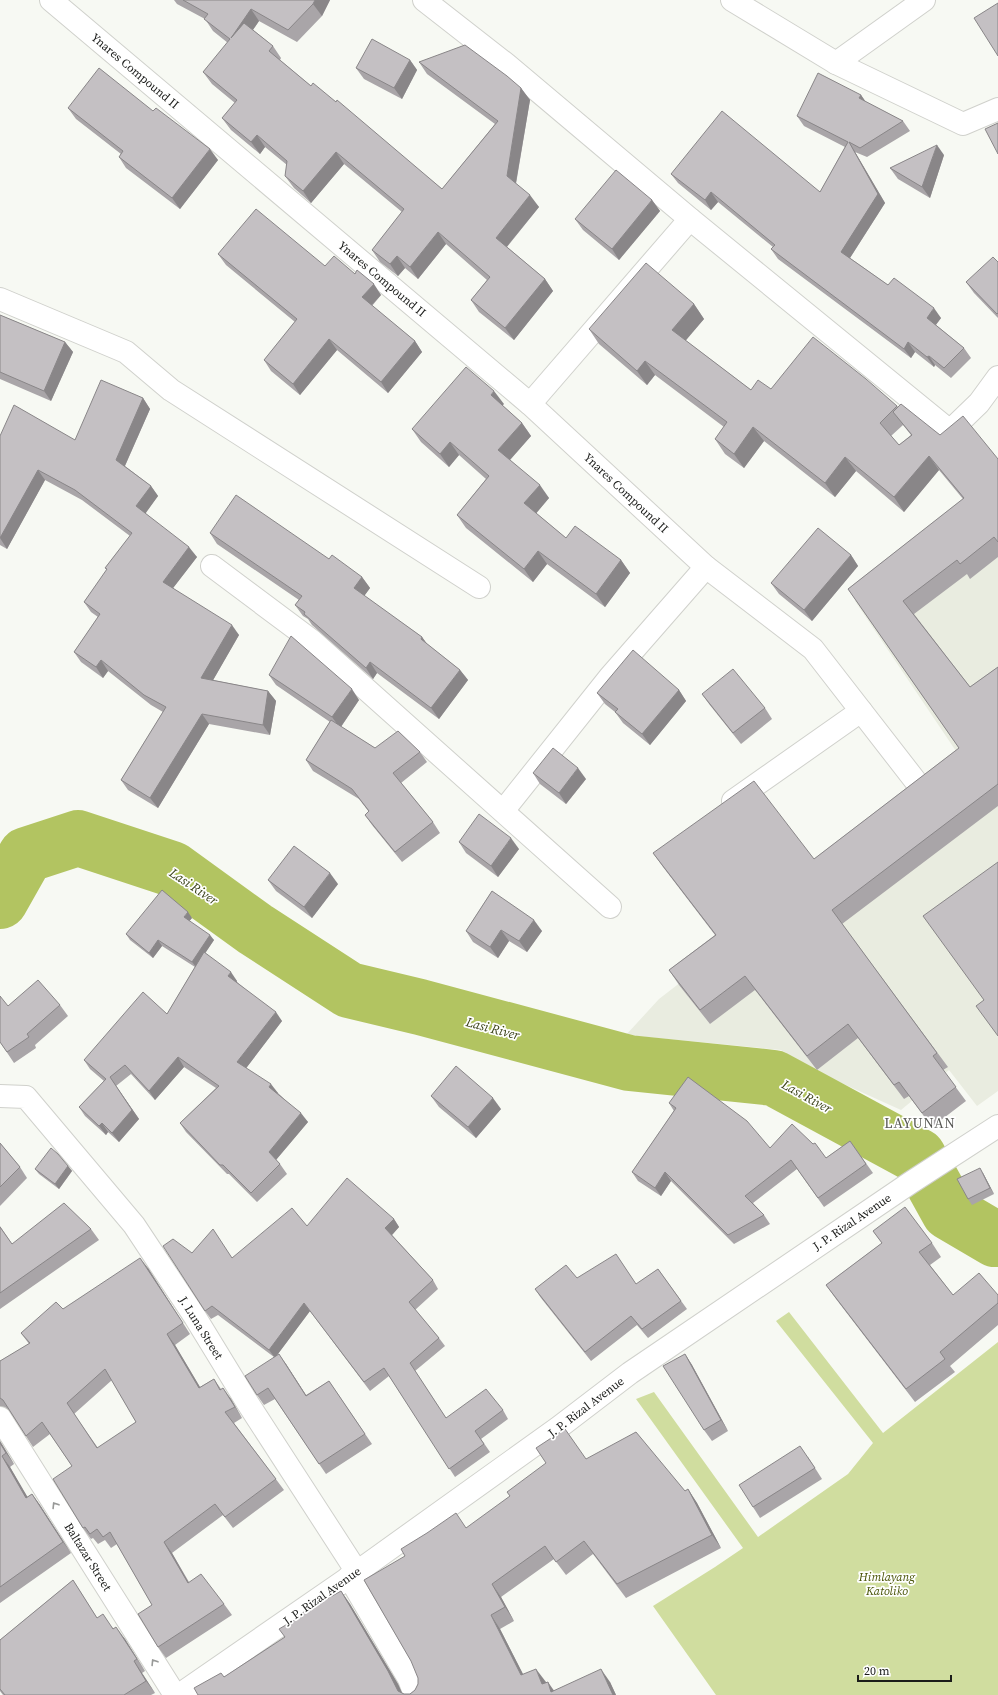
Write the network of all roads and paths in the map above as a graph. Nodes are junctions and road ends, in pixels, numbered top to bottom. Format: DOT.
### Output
graph roads {
  1 [pos="51,0"];
  2 [pos="424,0"];
  3 [pos="732,0"];
  4 [pos="924,0"];
  5 [pos="836,62"];
  6 [pos="998,109"];
  7 [pos="690,219"];
  8 [pos="0,299"];
  9 [pos="998,377"];
  10 [pos="530,404"];
  11 [pos="212,566"];
  12 [pos="706,567"];
  13 [pos="479,587"];
  14 [pos="861,711"];
  15 [pos="917,782"];
  16 [pos="503,811"];
  17 [pos="718,812"];
  18 [pos="610,907"];
  19 [pos="0,1096"];
  20 [pos="998,1126"];
  21 [pos="0,1418"];
  22 [pos="353,1574"];
  23 [pos="175,1695"];
  24 [pos="179,1695"];
  25 [pos="415,1695"];
  1 -- 10 [label="street, Ynares Compound II"];
  2 -- 7 [label="street"];
  3 -- 5 [label="street"];
  4 -- 5 [label="street"];
  5 -- 6 [label="street"];
  7 -- 9 [label="street"];
  7 -- 10 [label="street"];
  8 -- 13 [label="street"];
  10 -- 12 [label="street, Ynares Compound II"];
  11 -- 16 [label="street"];
  12 -- 14 [label="street, Ynares Compound II"];
  12 -- 16 [label="street"];
  14 -- 15 [label="street, Ynares Compound II"];
  14 -- 17 [label="street"];
  16 -- 18 [label="street"];
  19 -- 22 [label="street, J. Luna Street"];
  20 -- 22 [label="street, J. P. Rizal Avenue"];
  23 -- 21 [label="street, Baltazar Street, one-way"];
  22 -- 24 [label="street, J. P. Rizal Avenue"];
  22 -- 25 [label="street, J. Luna Street"];
}
